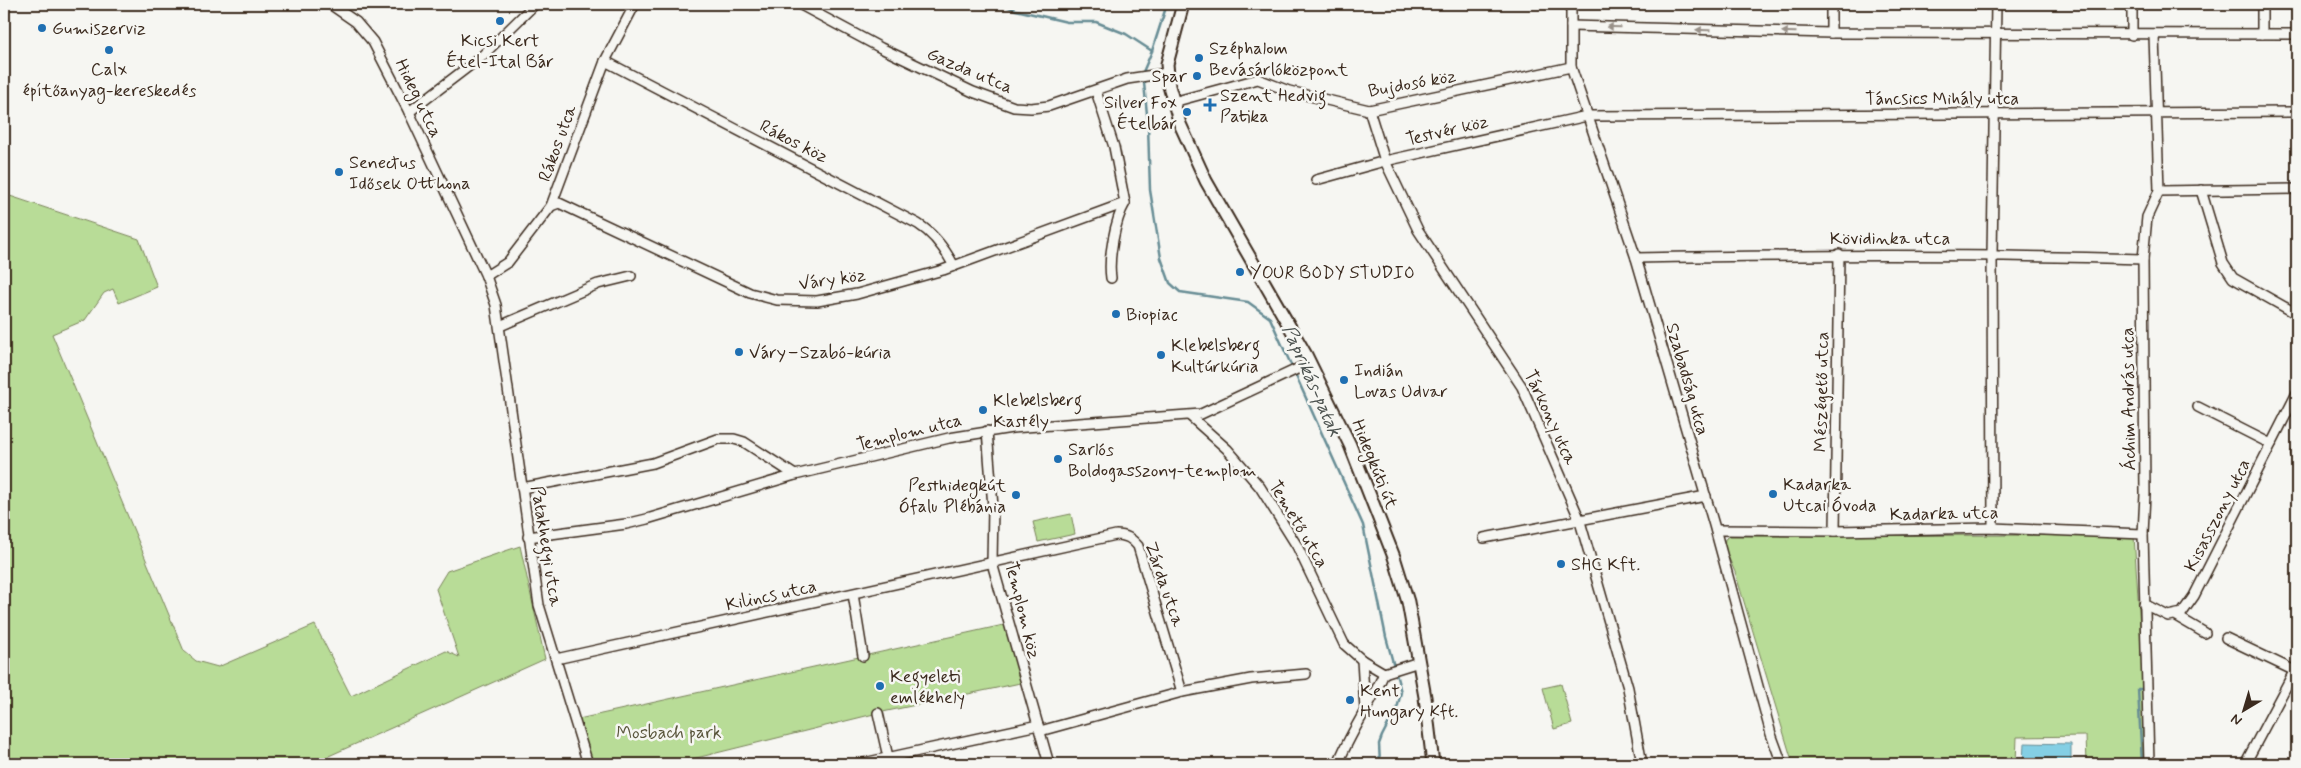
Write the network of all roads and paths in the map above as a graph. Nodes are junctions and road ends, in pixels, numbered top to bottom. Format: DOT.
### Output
graph roads {
  1 [pos="330,4"];
  2 [pos="535,4"];
  3 [pos="635,4"];
  4 [pos="799,4"];
  5 [pos="1183,4"];
  6 [pos="1571,4"];
  7 [pos="1831,4"];
  8 [pos="1996,4"];
  9 [pos="2132,4"];
  10 [pos="2262,4"];
  11 [pos="1570,26"];
  12 [pos="1831,33"];
  13 [pos="1996,34"];
  14 [pos="2262,34"];
  15 [pos="2297,34"];
  16 [pos="2132,35"];
  17 [pos="2154,35"];
  18 [pos="605,61"];
  19 [pos="1571,67"];
  20 [pos="1167,73"];
  21 [pos="1096,91"];
  22 [pos="1173,102"];
  23 [pos="1368,110"];
  24 [pos="409,112"];
  25 [pos="2297,112"];
  26 [pos="1994,114"];
  27 [pos="2156,114"];
  28 [pos="1587,116"];
  29 [pos="1386,161"];
  30 [pos="1316,180"];
  31 [pos="2297,189"];
  32 [pos="2201,190"];
  33 [pos="2159,191"];
  34 [pos="1125,203"];
  35 [pos="551,206"];
  36 [pos="1839,254"];
  37 [pos="1992,254"];
  38 [pos="1636,258"];
  39 [pos="2143,259"];
  40 [pos="954,266"];
  41 [pos="486,276"];
  42 [pos="631,276"];
  43 [pos="1111,278"];
  44 [pos="2297,314"];
  45 [pos="500,326"];
  46 [pos="1306,365"];
  47 [pos="2297,393"];
  48 [pos="2198,407"];
  49 [pos="1190,416"];
  50 [pos="987,431"];
  51 [pos="2271,444"];
  52 [pos="795,475"];
  53 [pos="522,488"];
  54 [pos="1706,496"];
  55 [pos="1579,518"];
  56 [pos="1993,528"];
  57 [pos="1716,530"];
  58 [pos="1835,531"];
  59 [pos="2143,534"];
  60 [pos="528,537"];
  61 [pos="1484,538"];
  62 [pos="992,562"];
  63 [pos="853,594"];
  64 [pos="2144,604"];
  65 [pos="2176,616"];
  66 [pos="2205,633"];
  67 [pos="2226,638"];
  68 [pos="863,656"];
  69 [pos="556,659"];
  70 [pos="1362,660"];
  71 [pos="1420,662"];
  72 [pos="2296,669"];
  73 [pos="1387,671"];
  74 [pos="1306,674"];
  75 [pos="1182,692"];
  76 [pos="1365,711"];
  77 [pos="878,714"];
  78 [pos="1039,728"];
  79 [pos="882,760"];
  80 [pos="588,764"];
  81 [pos="859,764"];
  82 [pos="1049,764"];
  83 [pos="1338,764"];
  84 [pos="1433,764"];
  85 [pos="1642,764"];
  86 [pos="1782,764"];
  87 [pos="2149,764"];
  88 [pos="2245,764"];
  1 -- 24 [label="street, Hideg utca"];
  2 -- 24 [label="street"];
  3 -- 18 [label="street, Rákos utca"];
  4 -- 21 [label="street, Gazda utca"];
  5 -- 20 [label="main road, Hidegkúti út"];
  6 -- 11 [label="street, Szabadság utca"];
  7 -- 12 [label="street"];
  8 -- 13 [label="street"];
  9 -- 16 [label="street"];
  10 -- 14 [label="street"];
  12 -- 11 [label="street, one-way"];
  11 -- 19 [label="street, Szabadság utca"];
  12 -- 13 [label="street"];
  13 -- 16 [label="street"];
  13 -- 26 [label="street"];
  14 -- 15 [label="street"];
  14 -- 17 [label="street"];
  16 -- 17 [label="street"];
  17 -- 27 [label="street, Áchim András utca"];
  18 -- 35 [label="street, Rákos utca"];
  18 -- 40 [label="street, Rákos köz"];
  19 -- 23 [label="street, Bujdosó köz"];
  19 -- 28 [label="street, Szabadság utca"];
  20 -- 21 [label="street, Gazda utca"];
  20 -- 22 [label="main road, Hidegkúti út"];
  21 -- 34 [label="street"];
  22 -- 23 [label="street, Bujdosó köz"];
  22 -- 46 [label="main road, Hidegkúti út"];
  23 -- 29 [label="street, Tárkony utca"];
  24 -- 41 [label="street, Hideg utca"];
  25 -- 27 [label="street, Táncsics Mihály utca"];
  26 -- 27 [label="street, Táncsics Mihály utca"];
  26 -- 28 [label="street, Táncsics Mihály utca"];
  26 -- 37 [label="street"];
  27 -- 33 [label="street, Áchim András utca"];
  28 -- 29 [label="street, Testvér köz"];
  28 -- 38 [label="street, Szabadság utca"];
  29 -- 30 [label="street, Testvér köz"];
  29 -- 55 [label="street, Tárkony utca"];
  31 -- 32 [label="street"];
  32 -- 33 [label="street"];
  32 -- 44 [label="street"];
  33 -- 39 [label="street, Áchim András utca"];
  34 -- 40 [label="street, Váry köz"];
  34 -- 43 [label="street"];
  35 -- 40 [label="street, Váry köz"];
  35 -- 41 [label="street, Rákos utca"];
  36 -- 37 [label="street, Kövidinka utca"];
  36 -- 38 [label="street, Kövidinka utca"];
  36 -- 58 [label="street, Mészégető utca"];
  37 -- 39 [label="street, Kövidinka utca"];
  37 -- 56 [label="street"];
  38 -- 54 [label="street, Szabadság utca"];
  39 -- 59 [label="street, Áchim András utca"];
  41 -- 45 [label="street, Patakhegyi utca"];
  42 -- 45 [label="street"];
  45 -- 53 [label="street, Patakhegyi utca"];
  46 -- 49 [label="street, Templom utca"];
  46 -- 71 [label="main road, Hidegkúti út"];
  47 -- 51 [label="street, Kisasszony utca"];
  48 -- 51 [label="street"];
  49 -- 50 [label="street, Templom utca"];
  49 -- 70 [label="street, Temető utca"];
  50 -- 52 [label="street, Templom utca"];
  50 -- 62 [label="street, Templom köz"];
  51 -- 65 [label="street, Kisasszony utca"];
  52 -- 53 [label="street"];
  52 -- 60 [label="street, Templom utca"];
  53 -- 60 [label="street, Patakhegyi utca"];
  54 -- 55 [label="street"];
  54 -- 57 [label="street, Szabadság utca"];
  55 -- 61 [label="street"];
  55 -- 85 [label="street, Tárkony utca"];
  56 -- 58 [label="street, Kadarka utca"];
  56 -- 59 [label="street, Kadarka utca"];
  57 -- 58 [label="street, Kadarka utca"];
  57 -- 86 [label="street, Szabadság utca"];
  59 -- 64 [label="street, Áchim András utca"];
  60 -- 69 [label="street, Patakhegyi utca"];
  62 -- 63 [label="street, Kilincs utca"];
  62 -- 75 [label="street, Zárda utca"];
  62 -- 78 [label="street, Templom köz"];
  63 -- 68 [label="street"];
  63 -- 69 [label="street, Kilincs utca"];
  64 -- 65 [label="street"];
  64 -- 87 [label="street, Áchim András utca"];
  65 -- 66 [label="street"];
  67 -- 72 [label="street"];
  69 -- 80 [label="street, Patakhegyi utca"];
  70 -- 73 [label="street, Temető utca"];
  70 -- 76 [label="street"];
  71 -- 73 [label="street"];
  71 -- 84 [label="main road, Hidegkúti út"];
  72 -- 88 [label="street"];
  73 -- 76 [label="street"];
  74 -- 75 [label="street"];
  75 -- 78 [label="street"];
  76 -- 83 [label="street"];
  77 -- 79 [label="street"];
  78 -- 79 [label="street"];
  78 -- 82 [label="street, Templom köz"];
  79 -- 81 [label="street"];
}
